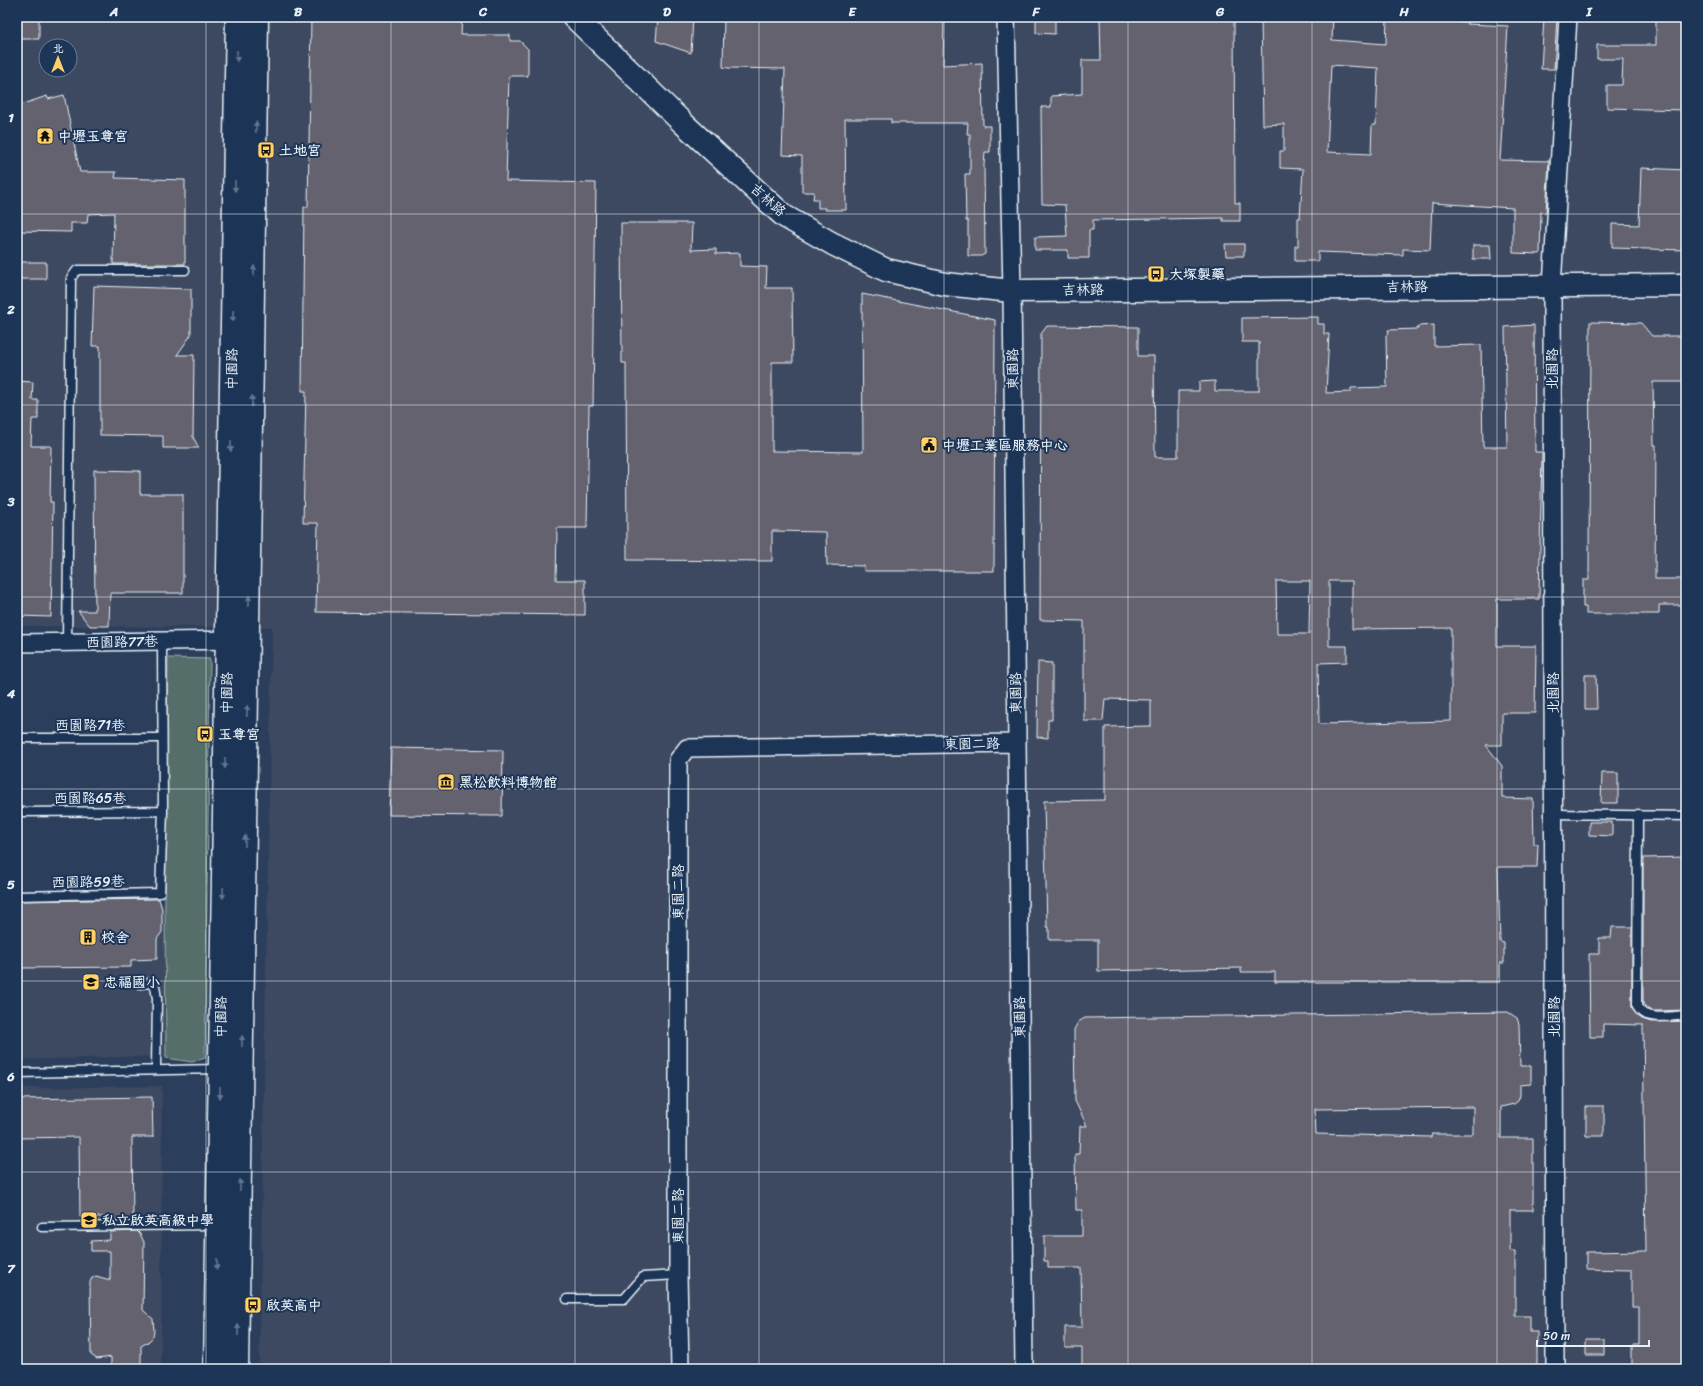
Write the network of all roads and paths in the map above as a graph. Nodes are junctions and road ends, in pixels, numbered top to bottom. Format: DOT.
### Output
graph roads {
  1 [pos="237,17"];
  2 [pos="258,17"];
  3 [pos="574,17"];
  4 [pos="1006,17"];
  5 [pos="1568,17"];
  6 [pos="185,270"];
  7 [pos="1686,285"];
  8 [pos="1552,286"];
  9 [pos="1012,291"];
  10 [pos="238,640"];
  11 [pos="162,641"];
  12 [pos="67,642"];
  13 [pos="17,643"];
  14 [pos="17,738"];
  15 [pos="162,738"];
  16 [pos="1017,743"];
  17 [pos="163,811"];
  18 [pos="17,812"];
  19 [pos="1554,814"];
  20 [pos="1638,814"];
  21 [pos="1686,816"];
  22 [pos="17,896"];
  23 [pos="140,984"];
  24 [pos="1686,1016"];
  25 [pos="231,1069"];
  26 [pos="156,1070"];
  27 [pos="17,1073"];
  28 [pos="228,1225"];
  29 [pos="42,1227"];
  30 [pos="678,1275"];
  31 [pos="567,1299"];
  32 [pos="215,1369"];
  33 [pos="237,1369"];
  34 [pos="680,1369"];
  35 [pos="1024,1369"];
  36 [pos="1555,1369"];
  1 -- 10 [label="main road, 中園路, one-way"];
  10 -- 2 [label="main road, 中園路, one-way"];
  3 -- 9 [label="main road, 吉林路"];
  4 -- 9 [label="street, 東園路"];
  5 -- 8 [label="street, 北園路"];
  6 -- 12 [label="lane"];
  7 -- 8 [label="main road, 吉林路"];
  8 -- 9 [label="main road, 吉林路"];
  8 -- 19 [label="street, 北園路"];
  9 -- 16 [label="street, 東園路"];
  10 -- 11 [label="street, 西園路77巷"];
  10 -- 25 [label="main road, 中園路"];
  11 -- 12 [label="street, 西園路77巷"];
  11 -- 15 [label="lane"];
  12 -- 13 [label="street, 西園路77巷"];
  14 -- 15 [label="lane, 西園路71巷"];
  15 -- 17 [label="lane"];
  16 -- 30 [label="street, 東園二路"];
  16 -- 35 [label="street, 東園路"];
  17 -- 18 [label="lane, 西園路65巷"];
  17 -- 22 [label="lane, 西園路59巷"];
  19 -- 20 [label="lane"];
  19 -- 36 [label="street, 北園路"];
  20 -- 21 [label="lane"];
  20 -- 24 [label="lane"];
  23 -- 26 [label="lane"];
  25 -- 26 [label="lane"];
  25 -- 28 [label="main road, 中園路"];
  26 -- 27 [label="lane"];
  28 -- 29 [label="lane"];
  28 -- 32 [label="main road, 中園路, one-way"];
  33 -- 28 [label="main road, 中園路, one-way"];
  30 -- 31 [label="lane"];
  30 -- 34 [label="street, 東園二路"];
}
